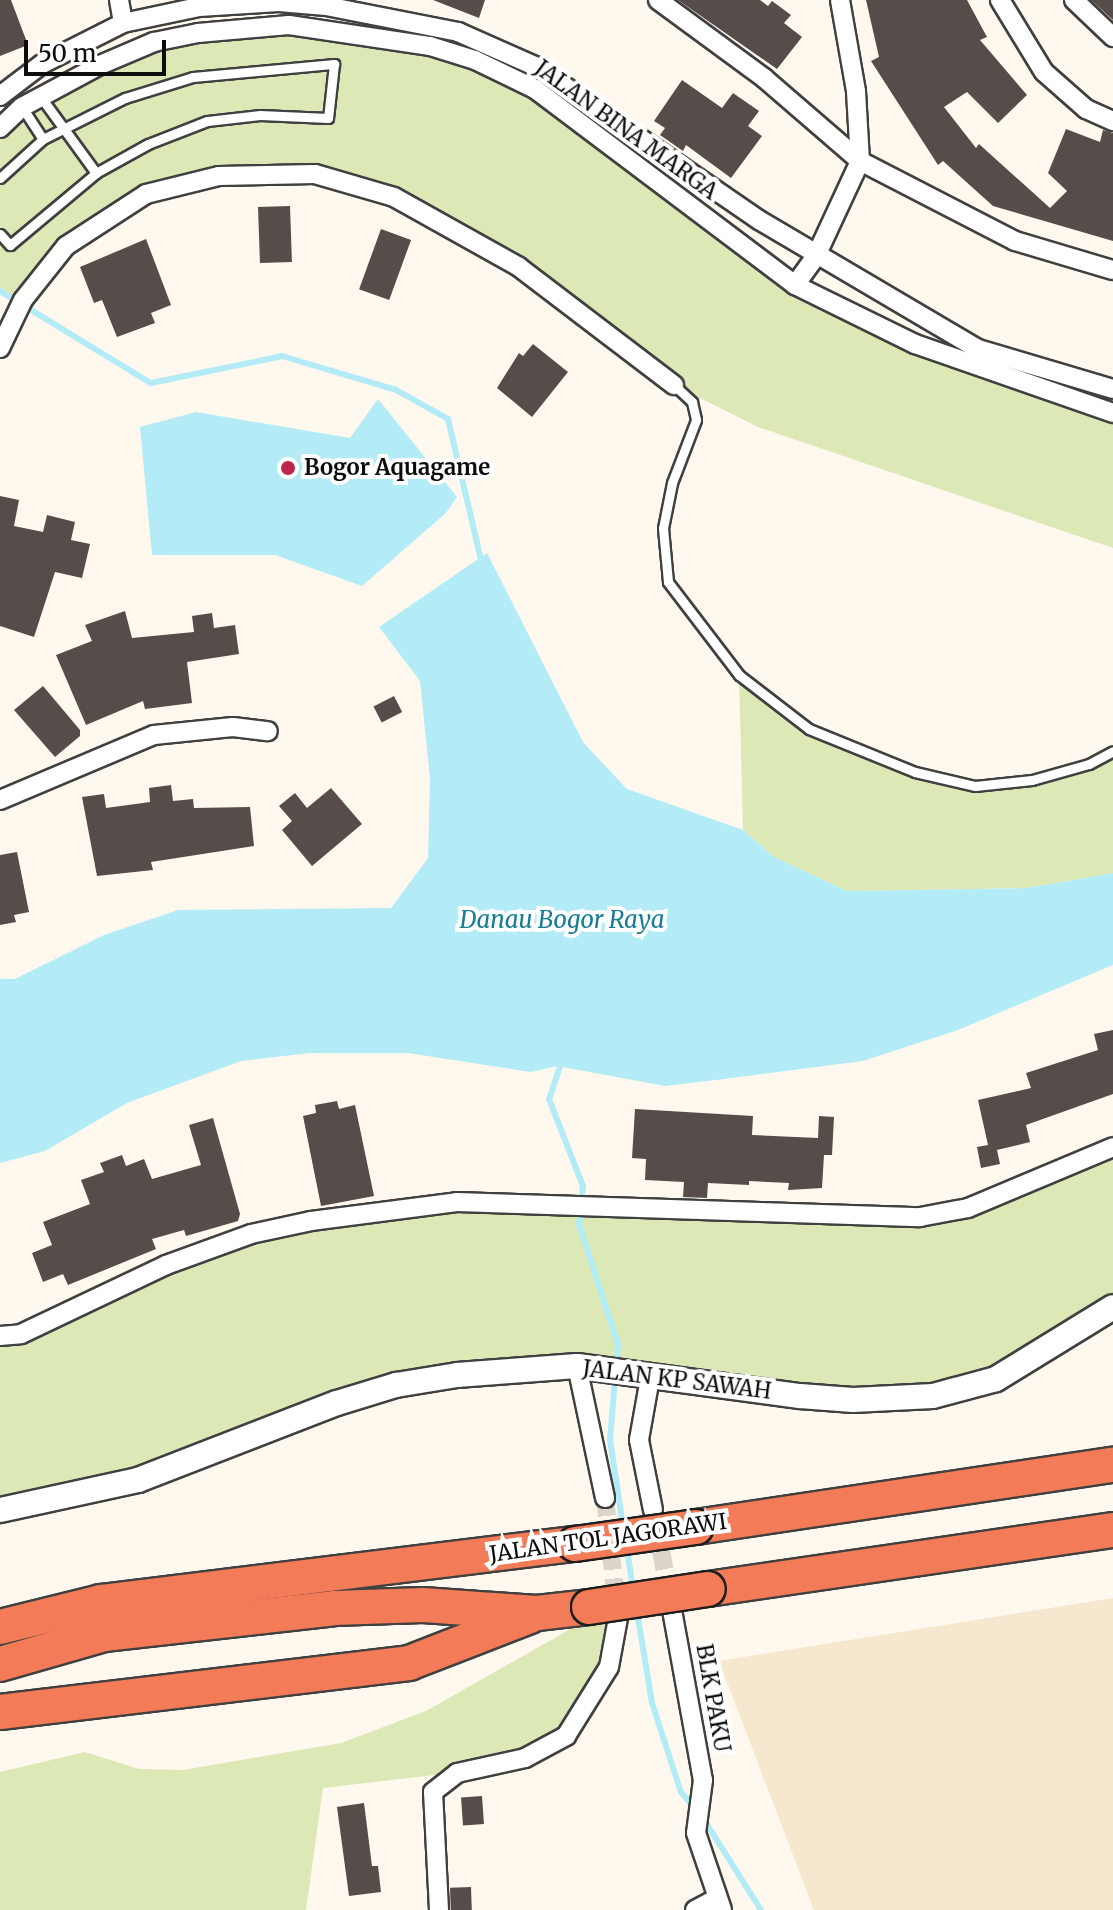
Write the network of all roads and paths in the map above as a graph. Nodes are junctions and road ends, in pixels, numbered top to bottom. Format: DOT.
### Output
graph roads {
  1 [pos="119,0"];
  2 [pos="658,0"];
  3 [pos="840,0"];
  4 [pos="1000,0"];
  5 [pos="1074,0"];
  6 [pos="123,23"];
  7 [pos="1113,37"];
  8 [pos="2,89"];
  9 [pos="40,96"];
  10 [pos="22,107"];
  11 [pos="1113,121"];
  12 [pos="0,128"];
  13 [pos="61,128"];
  14 [pos="43,139"];
  15 [pos="860,161"];
  16 [pos="96,173"];
  17 [pos="0,178"];
  18 [pos="0,234"];
  19 [pos="816,256"];
  20 [pos="1113,270"];
  21 [pos="795,285"];
  22 [pos="0,348"];
  23 [pos="674,385"];
  24 [pos="1113,389"];
  25 [pos="1113,413"];
  26 [pos="268,731"];
  27 [pos="1113,751"];
  28 [pos="0,800"];
  29 [pos="1113,1147"];
  30 [pos="1113,1307"];
  31 [pos="0,1336"];
  32 [pos="582,1366"];
  33 [pos="644,1376"];
  34 [pos="1113,1465"];
  35 [pos="605,1498"];
  36 [pos="0,1510"];
  37 [pos="653,1510"];
  38 [pos="1113,1530"];
  39 [pos="101,1602"];
  40 [pos="0,1609"];
  41 [pos="672,1610"];
  42 [pos="603,1612"];
  43 [pos="537,1613"];
  44 [pos="0,1627"];
  45 [pos="0,1664"];
  46 [pos="0,1712"];
  47 [pos="719,1905"];
  48 [pos="439,1910"];
  49 [pos="695,1910"];
  1 -- 6 [label="street"];
  2 -- 15 [label="street"];
  3 -- 15 [label="street"];
  4 -- 11 [label="street"];
  5 -- 7 [label="street"];
  6 -- 8 [label="street, JALAN BINA MARGA"];
  6 -- 19 [label="street, JALAN BINA MARGA"];
  8 -- 10 [label="street"];
  9 -- 10 [label="street, JALAN BINA MARGA"];
  9 -- 13 [label="lane"];
  9 -- 21 [label="street, JALAN BINA MARGA"];
  10 -- 12 [label="street, JALAN BINA MARGA"];
  10 -- 14 [label="lane"];
  13 -- 14 [label="lane"];
  13 -- 16 [label="lane"];
  13 -- 16 [label="lane"];
  14 -- 17 [label="lane"];
  15 -- 19 [label="street"];
  15 -- 20 [label="street"];
  16 -- 18 [label="lane"];
  19 -- 21 [label="street"];
  19 -- 24 [label="street, JALAN BINA MARGA"];
  21 -- 25 [label="street, JALAN BINA MARGA"];
  22 -- 23 [label="street"];
  23 -- 27 [label="lane"];
  26 -- 28 [label="street"];
  29 -- 31 [label="street"];
  30 -- 33 [label="street, JALAN KP SAWAH"];
  32 -- 33 [label="street, JALAN KP SAWAH"];
  32 -- 35 [label="street"];
  32 -- 36 [label="street, JALAN KP SAWAH"];
  33 -- 37 [label="street"];
  34 -- 39 [label="highway, JALAN TOL JAGORAWI, bridge"];
  38 -- 42 [label="highway, bridge"];
  39 -- 40 [label="highway"];
  39 -- 44 [label="highway"];
  41 -- 47 [label="street, BLK PAKU"];
  42 -- 43 [label="highway"];
  42 -- 48 [label="street"];
  43 -- 45 [label="highway"];
  43 -- 46 [label="highway"];
  47 -- 49 [label="street"];
}
